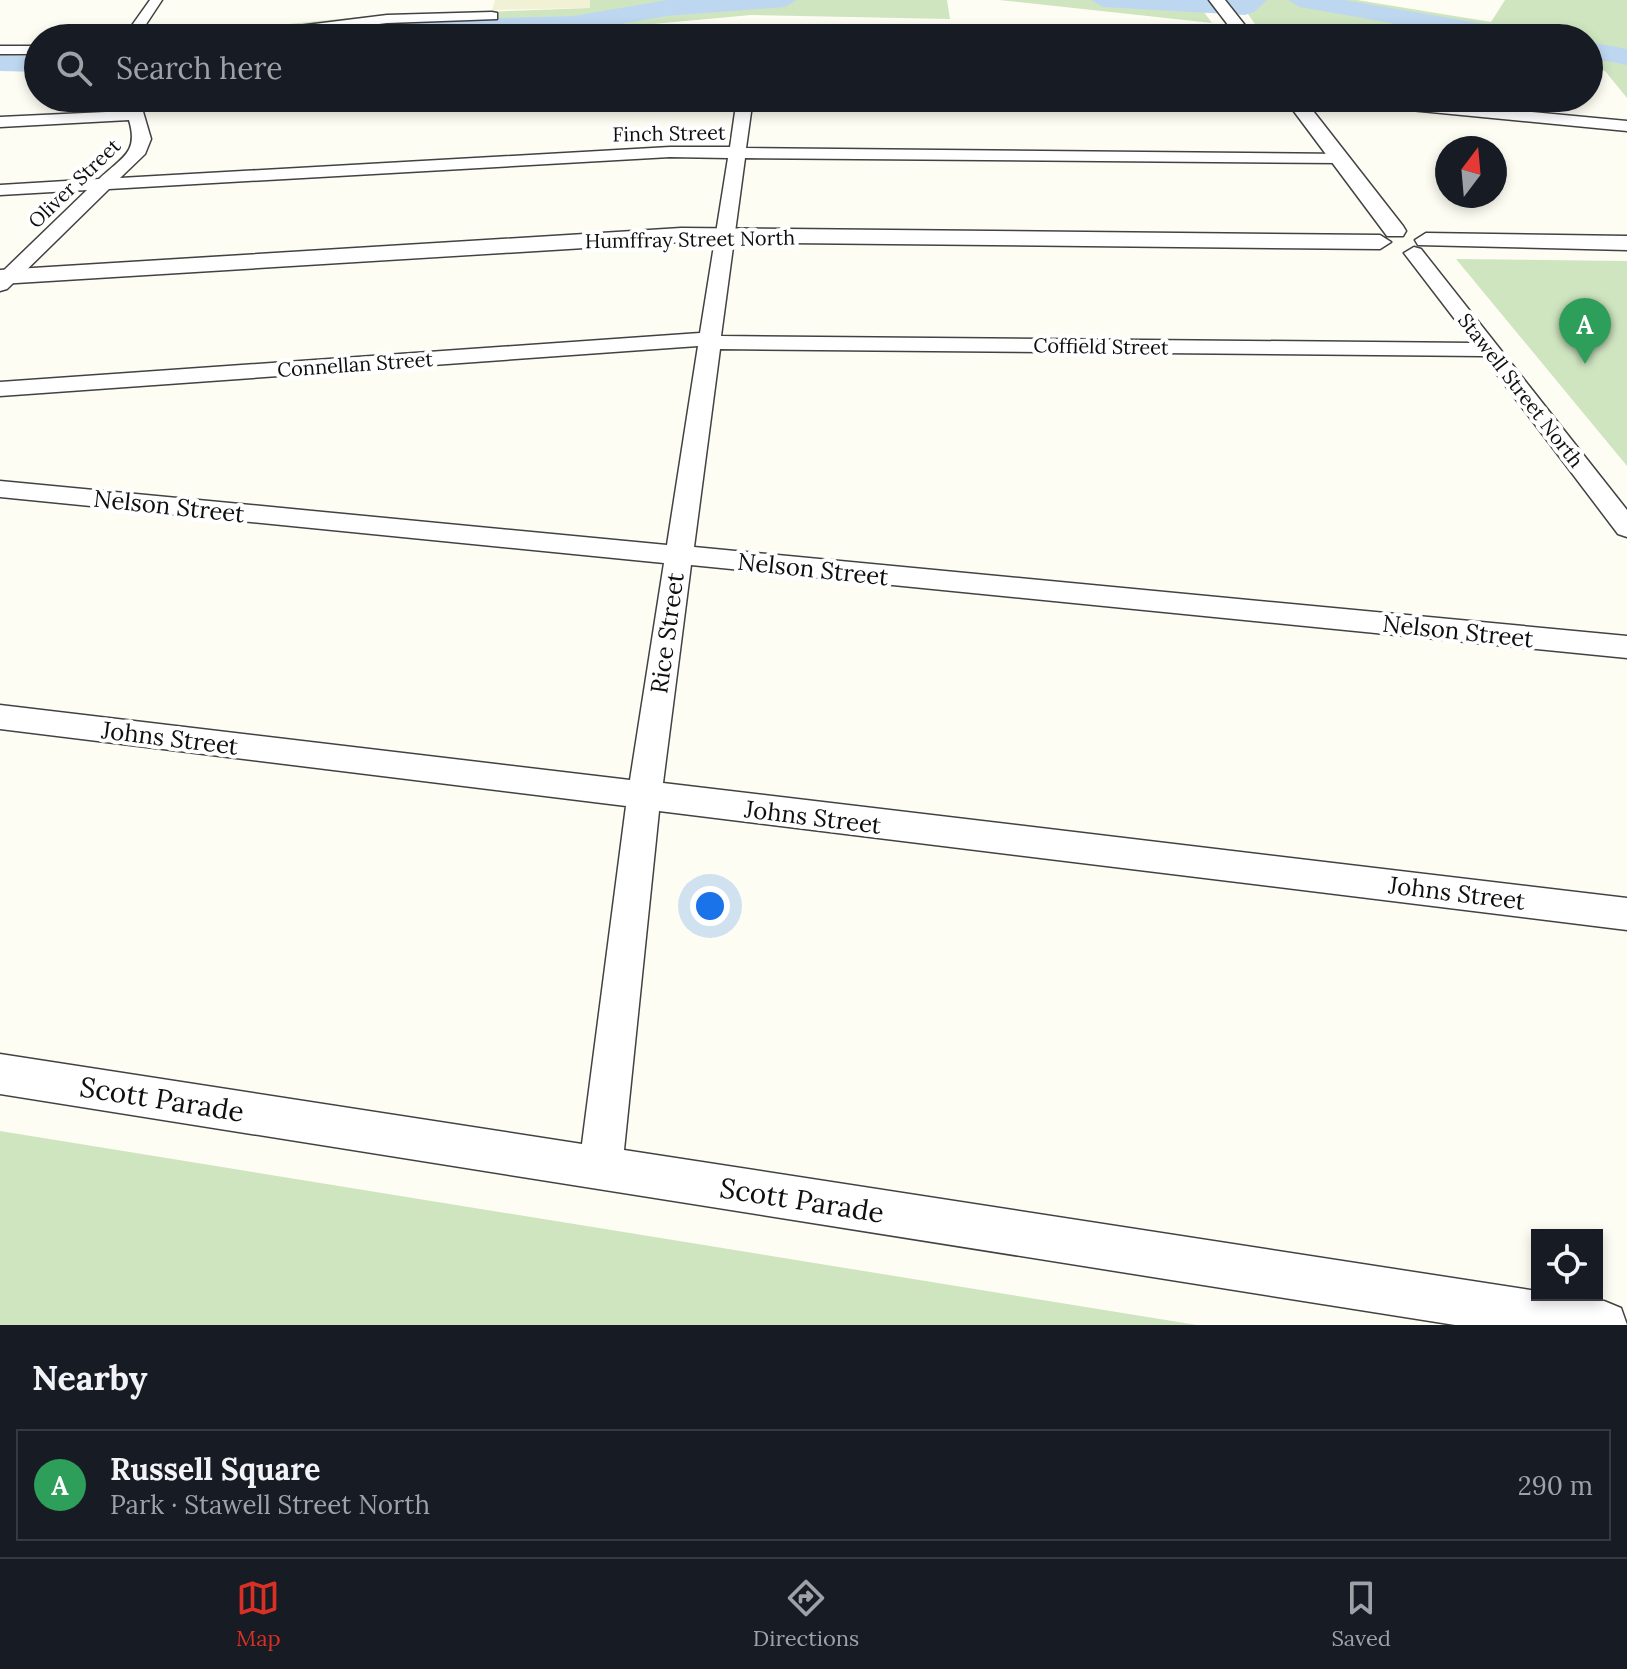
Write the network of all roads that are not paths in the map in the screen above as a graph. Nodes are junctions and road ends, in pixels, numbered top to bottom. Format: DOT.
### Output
graph roads {
  1 [pos="156,0"];
  2 [pos="1221,6"];
  3 [pos="492,16"];
  4 [pos="140,24"];
  5 [pos="346,24"];
  6 [pos="1236,24"];
  7 [pos="0,50"];
  8 [pos="24,50"];
  9 [pos="84,112"];
  10 [pos="135,112"];
  11 [pos="743,112"];
  12 [pos="1304,112"];
  13 [pos="1482,112"];
  14 [pos="0,122"];
  15 [pos="1627,126"];
  16 [pos="736,153"];
  17 [pos="1340,158"];
  18 [pos="105,184"];
  19 [pos="0,190"];
  20 [pos="725,235"];
  21 [pos="1388,237"];
  22 [pos="1627,243"];
  23 [pos="1420,246"];
  24 [pos="3,280"];
  25 [pos="710,341"];
  26 [pos="1492,350"];
  27 [pos="0,389"];
  28 [pos="0,489"];
  29 [pos="1627,528"];
  30 [pos="679,556"];
  31 [pos="1627,647"];
  32 [pos="0,717"];
  33 [pos="644,797"];
  34 [pos="1627,914"];
  35 [pos="0,1074"];
  36 [pos="600,1169"];
  37 [pos="1604,1325"];
  1 -- 4 [label="street"];
  2 -- 6 [label="street"];
  3 -- 5 [label="street"];
  7 -- 8 [label="street"];
  9 -- 14 [label="street"];
  10 -- 18 [label="street, Oliver Street"];
  11 -- 16 [label="street, Rice Street"];
  12 -- 17 [label="street"];
  13 -- 15 [label="street"];
  16 -- 17 [label="street, Finch Street"];
  16 -- 18 [label="street, Finch Street"];
  16 -- 20 [label="street, Rice Street"];
  17 -- 21 [label="street"];
  18 -- 19 [label="street, Finch Street"];
  18 -- 24 [label="street, Oliver Street"];
  20 -- 21 [label="street, Humffray Street North"];
  20 -- 24 [label="street, Humffray Street North"];
  20 -- 25 [label="street, Rice Street"];
  21 -- 23 [label="street, Humffray Street North"];
  22 -- 23 [label="street"];
  23 -- 26 [label="street, Stawell Street North"];
  25 -- 26 [label="street, Coffield Street"];
  25 -- 27 [label="street, Connellan Street"];
  25 -- 30 [label="street, Rice Street"];
  26 -- 29 [label="street, Stawell Street North"];
  28 -- 30 [label="street, Nelson Street"];
  30 -- 31 [label="street, Nelson Street"];
  30 -- 33 [label="street, Rice Street"];
  32 -- 33 [label="street, Johns Street"];
  33 -- 34 [label="street, Johns Street"];
  33 -- 36 [label="street, Rice Street"];
  35 -- 36 [label="street, Scott Parade"];
  36 -- 37 [label="street, Scott Parade"];
}
